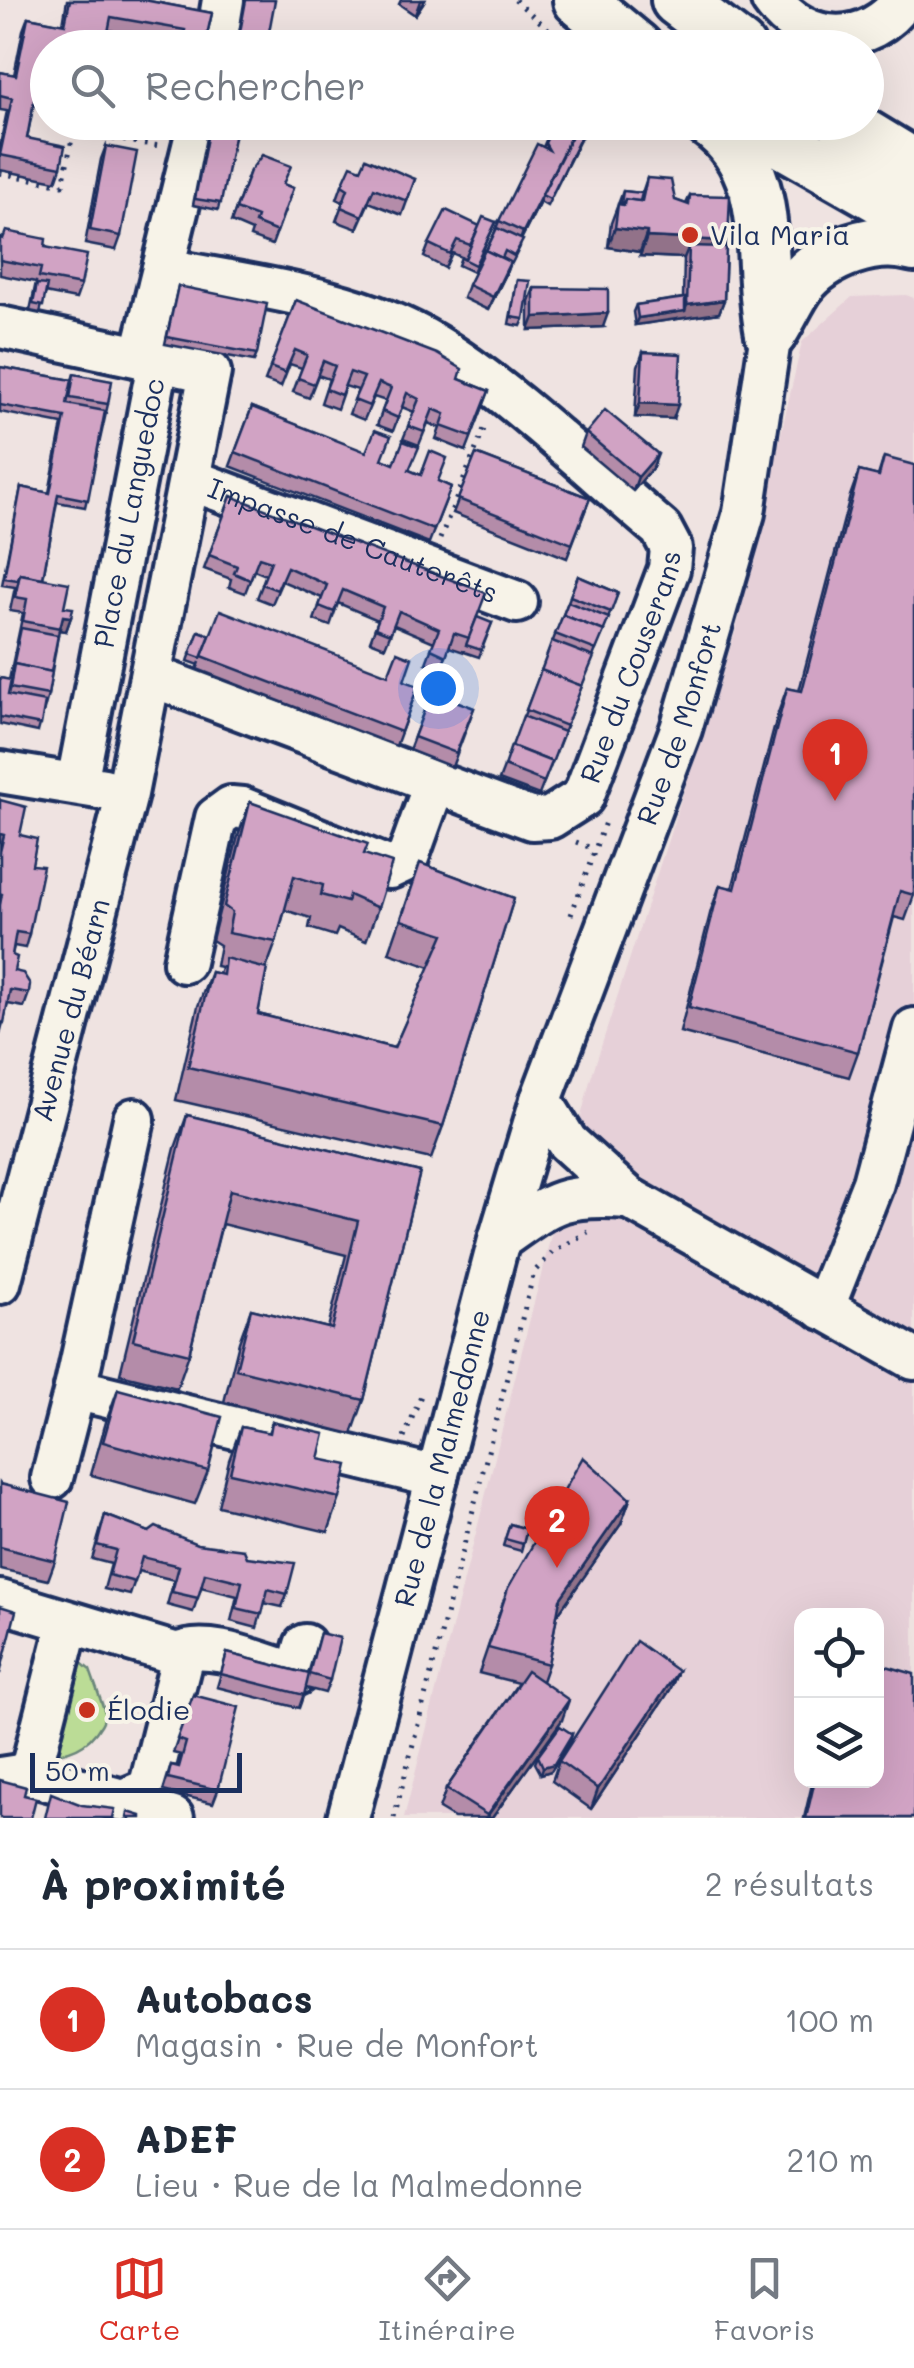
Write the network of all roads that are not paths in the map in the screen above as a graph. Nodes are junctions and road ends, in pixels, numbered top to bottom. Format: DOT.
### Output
graph roads {
  1 [pos="224,0"];
  2 [pos="677,0"];
  3 [pos="772,0"];
  4 [pos="903,0"];
  5 [pos="218,30"];
  6 [pos="716,30"];
  7 [pos="806,30"];
  8 [pos="866,30"];
  9 [pos="195,140"];
  10 [pos="727,140"];
  11 [pos="779,140"];
  12 [pos="873,140"];
  13 [pos="914,164"];
  14 [pos="914,217"];
  15 [pos="914,246"];
  16 [pos="162,269"];
  17 [pos="0,327"];
  18 [pos="771,333"];
  19 [pos="150,358"];
  20 [pos="189,479"];
  21 [pos="516,602"];
  22 [pos="152,676"];
  23 [pos="0,772"];
  24 [pos="436,782"];
  25 [pos="77,784"];
  26 [pos="127,794"];
  27 [pos="184,962"];
  28 [pos="914,1029"];
  29 [pos="541,1100"];
  30 [pos="134,1119"];
  31 [pos="630,1198"];
  32 [pos="499,1240"];
  33 [pos="0,1283"];
  34 [pos="823,1309"];
  35 [pos="914,1358"];
  36 [pos="75,1388"];
  37 [pos="437,1477"];
  38 [pos="52,1478"];
  39 [pos="0,1600"];
  40 [pos="68,1624"];
  41 [pos="304,1645"];
  42 [pos="177,1654"];
  43 [pos="13,1776"];
  44 [pos="138,1797"];
  45 [pos="173,1818"];
  46 [pos="348,1818"];
  1 -- 5 [label="street"];
  2 -- 6 [label="main road"];
  3 -- 7 [label="street"];
  4 -- 8 [label="street"];
  9 -- 16 [label="street"];
  10 -- 18 [label="main road"];
  11 -- 14 [label="main road"];
  12 -- 13 [label="main road"];
  15 -- 18 [label="main road"];
  16 -- 19 [label="street"];
  16 -- 24 [label="street, Rue du Couserans"];
  17 -- 19 [label="street"];
  18 -- 29 [label="street, Rue de Monfort"];
  19 -- 20 [label="street, Place du Languedoc"];
  19 -- 25 [label="street, Place du Languedoc"];
  20 -- 21 [label="street, Impasse de Cauterêts"];
  20 -- 22 [label="street, Place du Languedoc"];
  22 -- 24 [label="street, Rue du Couserans"];
  22 -- 26 [label="street, Place du Languedoc"];
  23 -- 25 [label="street"];
  24 -- 27 [label="street"];
  25 -- 26 [label="street"];
  26 -- 33 [label="street, Avenue du Béarn"];
  28 -- 34 [label="street"];
  29 -- 31 [label="street"];
  29 -- 32 [label="street, Rue de la Malmedonne"];
  30 -- 36 [label="street"];
  31 -- 32 [label="street"];
  31 -- 34 [label="street"];
  32 -- 37 [label="street, Rue de la Malmedonne"];
  34 -- 35 [label="street"];
  36 -- 37 [label="street"];
  36 -- 38 [label="street"];
  37 -- 46 [label="street, Rue de la Malmedonne"];
  39 -- 40 [label="street"];
  40 -- 42 [label="street"];
  40 -- 43 [label="street"];
  41 -- 42 [label="street"];
  42 -- 44 [label="street"];
  43 -- 44 [label="street"];
  44 -- 45 [label="street"];
}
